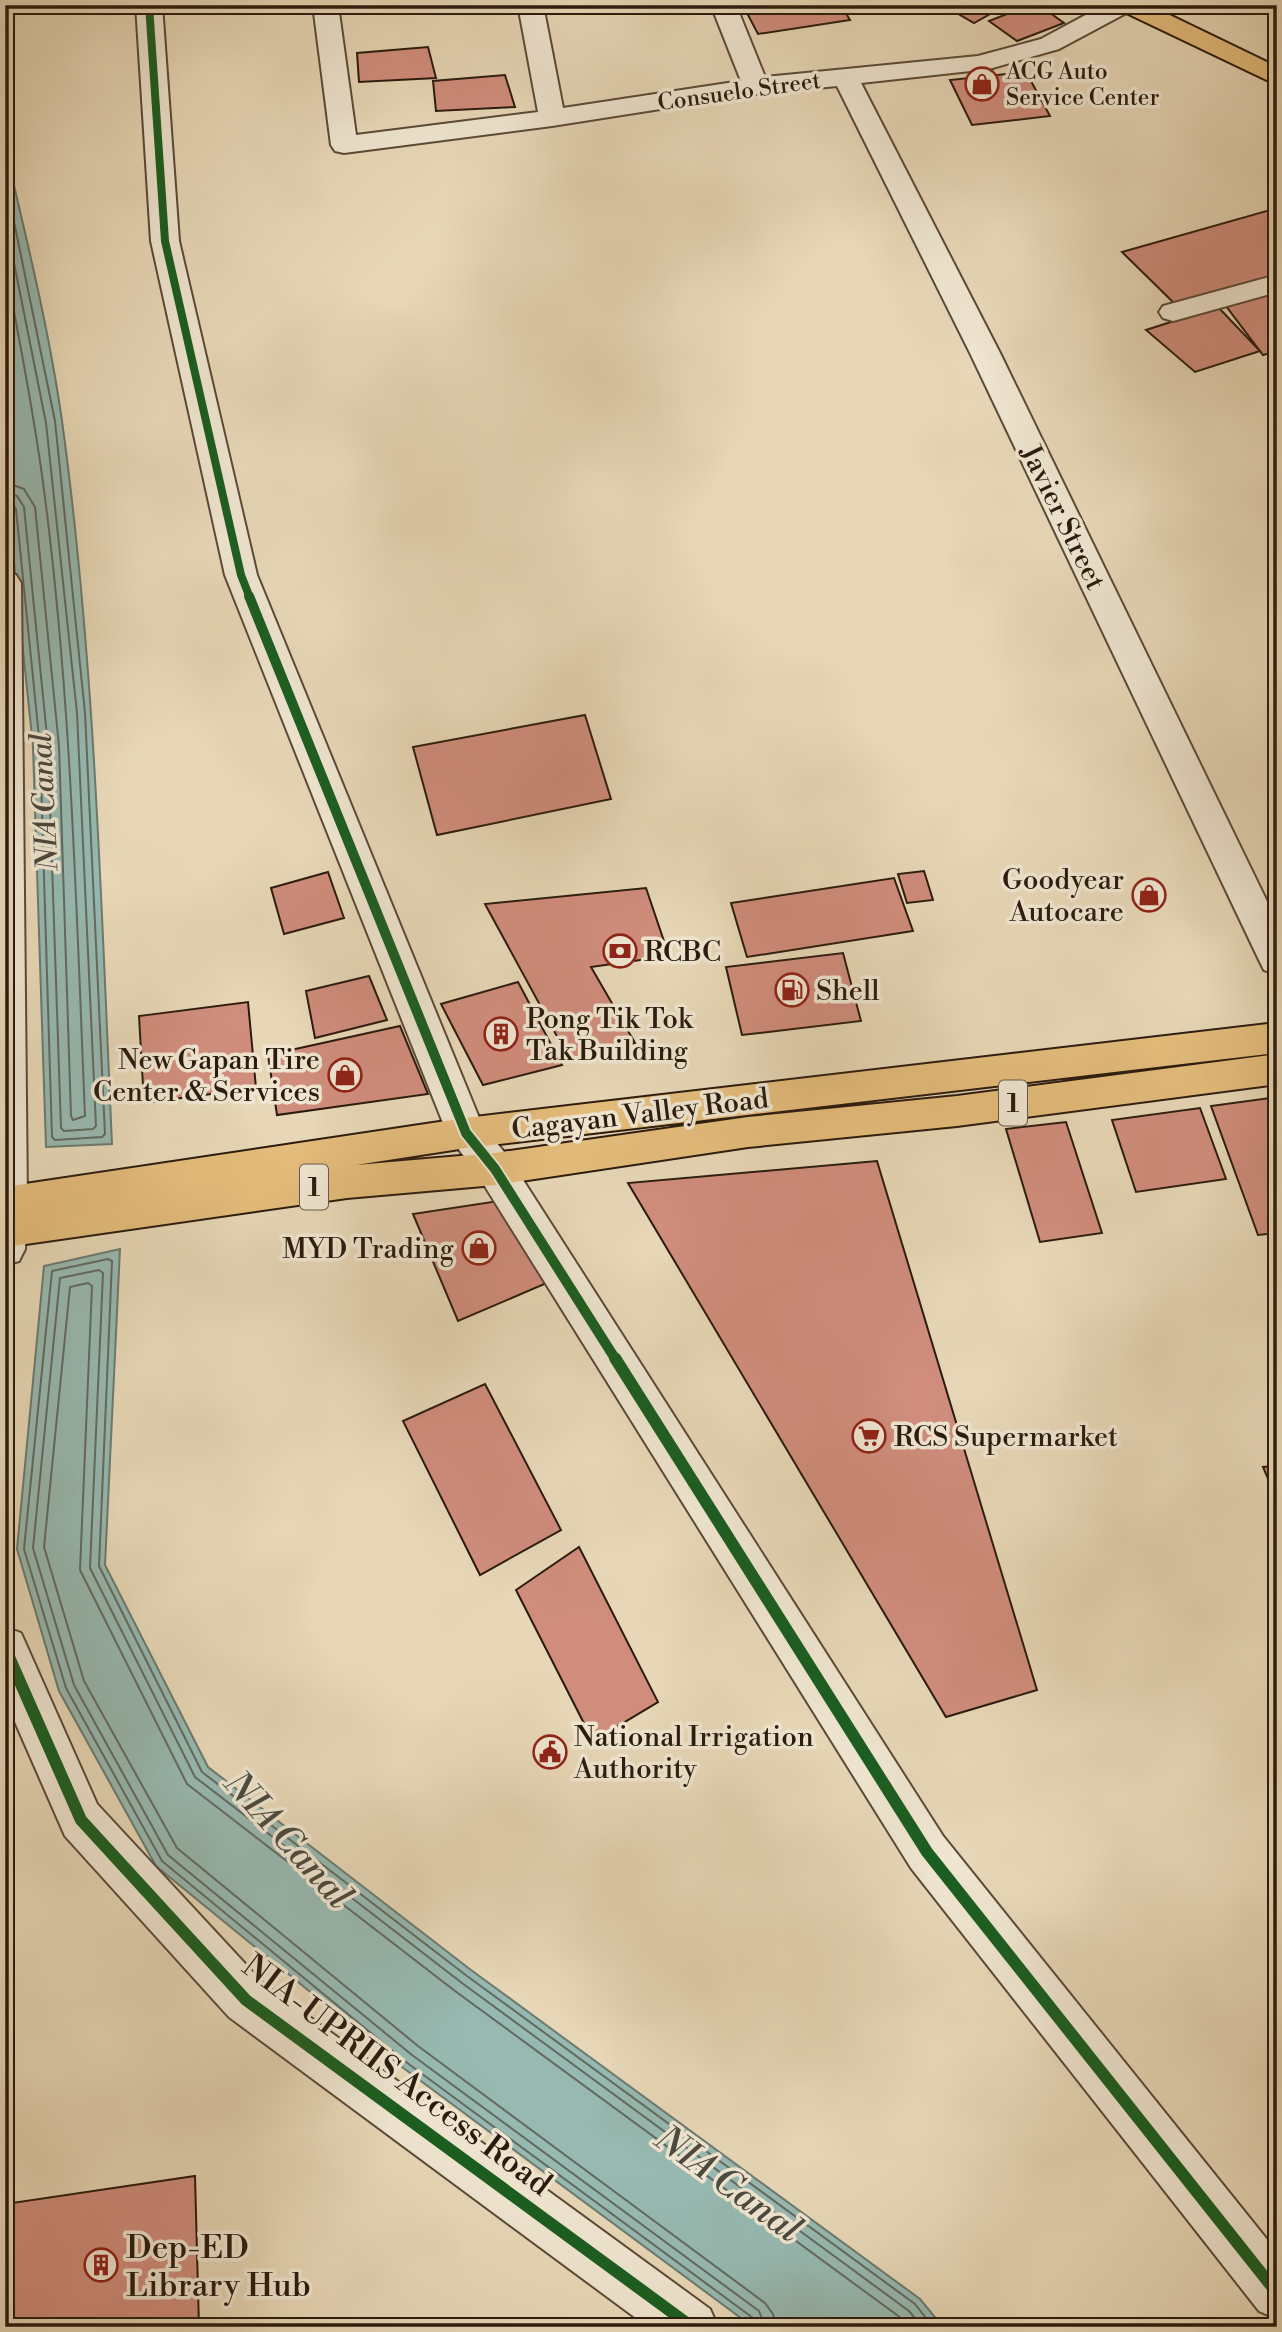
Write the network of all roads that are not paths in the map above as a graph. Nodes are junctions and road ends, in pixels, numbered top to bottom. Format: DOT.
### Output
graph roads {
  1 [pos="149,5"];
  2 [pos="326,5"];
  3 [pos="530,5"];
  4 [pos="723,5"];
  5 [pos="1123,5"];
  6 [pos="1129,5"];
  7 [pos="845,77"];
  8 [pos="1277,77"];
  9 [pos="756,86"];
  10 [pos="552,118"];
  11 [pos="1277,284"];
  12 [pos="1174,312"];
  13 [pos="5,583"];
  14 [pos="1277,960"];
  15 [pos="1277,1038"];
  16 [pos="1277,1069"];
  17 [pos="466,1133"];
  18 [pos="495,1168"];
  19 [pos="6,1223"];
  20 [pos="5,1648"];
  21 [pos="1277,2293"];
  22 [pos="692,2327"];
  1 -- 17 [label="street"];
  2 -- 10 [label="street, Consuelo Street"];
  3 -- 10 [label="street"];
  4 -- 9 [label="street"];
  5 -- 7 [label="street, Consuelo Street"];
  6 -- 8 [label="highway"];
  7 -- 9 [label="street, Consuelo Street"];
  7 -- 14 [label="street, Javier Street"];
  9 -- 10 [label="street, Consuelo Street"];
  11 -- 12 [label="street"];
  13 -- 19 [label="street"];
  15 -- 17 [label="highway, Cagayan Valley Road / 1"];
  16 -- 18 [label="highway, Cagayan Valley Road / 1"];
  17 -- 18 [label="street"];
  17 -- 19 [label="highway, Cagayan Valley Road / 1"];
  18 -- 19 [label="highway, Cagayan Valley Road / 1"];
  18 -- 21 [label="street"];
  20 -- 22 [label="street, NIA-UPRIIS Access Road"];
}
